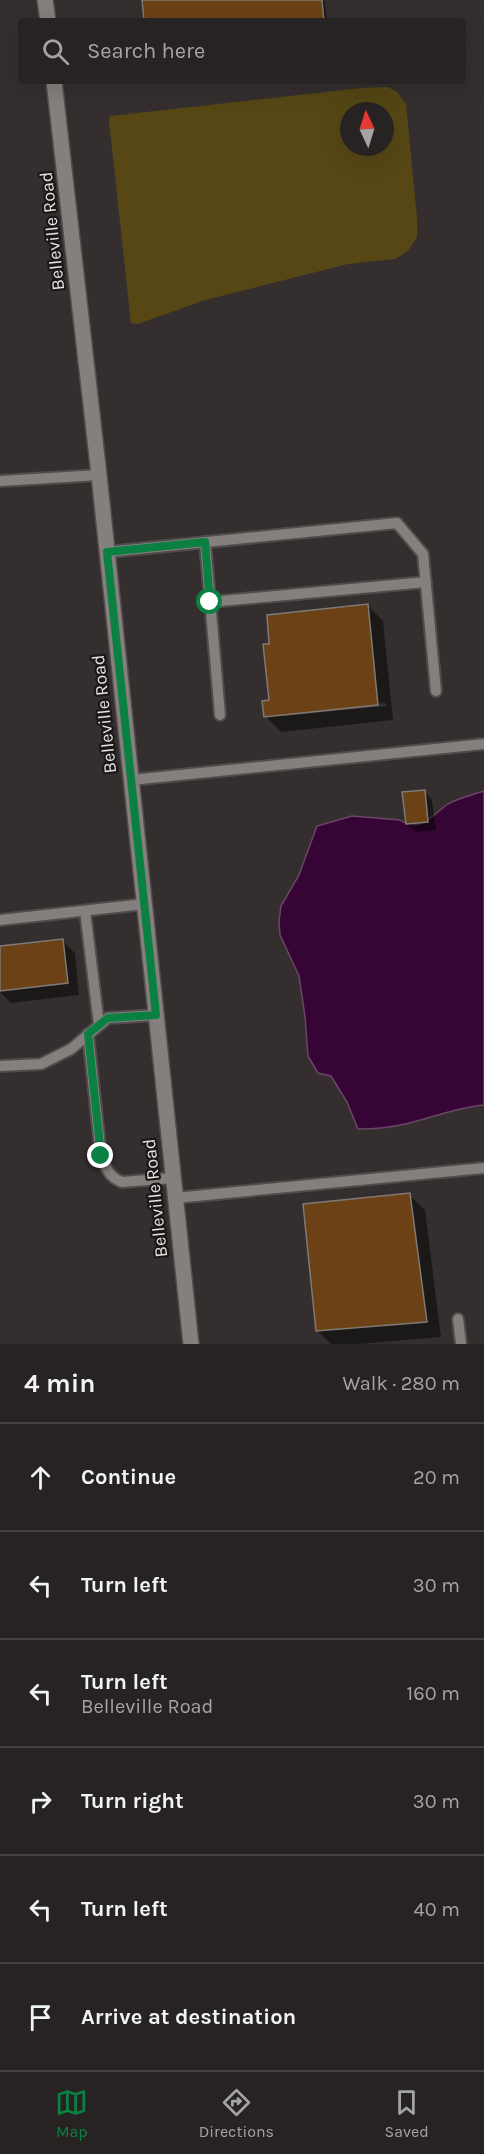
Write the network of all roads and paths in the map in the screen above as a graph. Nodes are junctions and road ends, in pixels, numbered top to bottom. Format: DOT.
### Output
graph roads {
  1 [pos="45,0"];
  2 [pos="48,18"];
  3 [pos="54,84"];
  4 [pos="99,475"];
  5 [pos="0,482"];
  6 [pos="205,542"];
  7 [pos="107,552"];
  8 [pos="426,582"];
  9 [pos="210,602"];
  10 [pos="436,691"];
  11 [pos="220,715"];
  12 [pos="484,744"];
  13 [pos="131,780"];
  14 [pos="144,904"];
  15 [pos="84,911"];
  16 [pos="0,921"];
  17 [pos="156,1015"];
  18 [pos="99,1025"];
  19 [pos="88,1034"];
  20 [pos="0,1066"];
  21 [pos="484,1168"];
  22 [pos="173,1178"];
  23 [pos="175,1198"];
  24 [pos="458,1319"];
  25 [pos="191,1344"];
  26 [pos="460,1344"];
  1 -- 2 [label="main road"];
  3 -- 4 [label="main road, Belleville Road"];
  4 -- 5 [label="lane"];
  4 -- 7 [label="main road, Belleville Road"];
  6 -- 7 [label="lane"];
  6 -- 8 [label="lane"];
  6 -- 9 [label="lane"];
  7 -- 13 [label="main road, Belleville Road"];
  8 -- 9 [label="lane"];
  8 -- 10 [label="lane"];
  9 -- 11 [label="lane"];
  12 -- 13 [label="lane"];
  13 -- 14 [label="main road, Belleville Road"];
  14 -- 15 [label="lane"];
  14 -- 17 [label="main road, Belleville Road"];
  15 -- 16 [label="lane"];
  15 -- 18 [label="lane"];
  17 -- 18 [label="lane"];
  17 -- 22 [label="main road, Belleville Road"];
  18 -- 19 [label="lane"];
  19 -- 20 [label="lane"];
  19 -- 22 [label="lane"];
  21 -- 23 [label="lane"];
  22 -- 23 [label="main road, Belleville Road"];
  23 -- 25 [label="main road, Belleville Road"];
  24 -- 26 [label="lane"];
}
